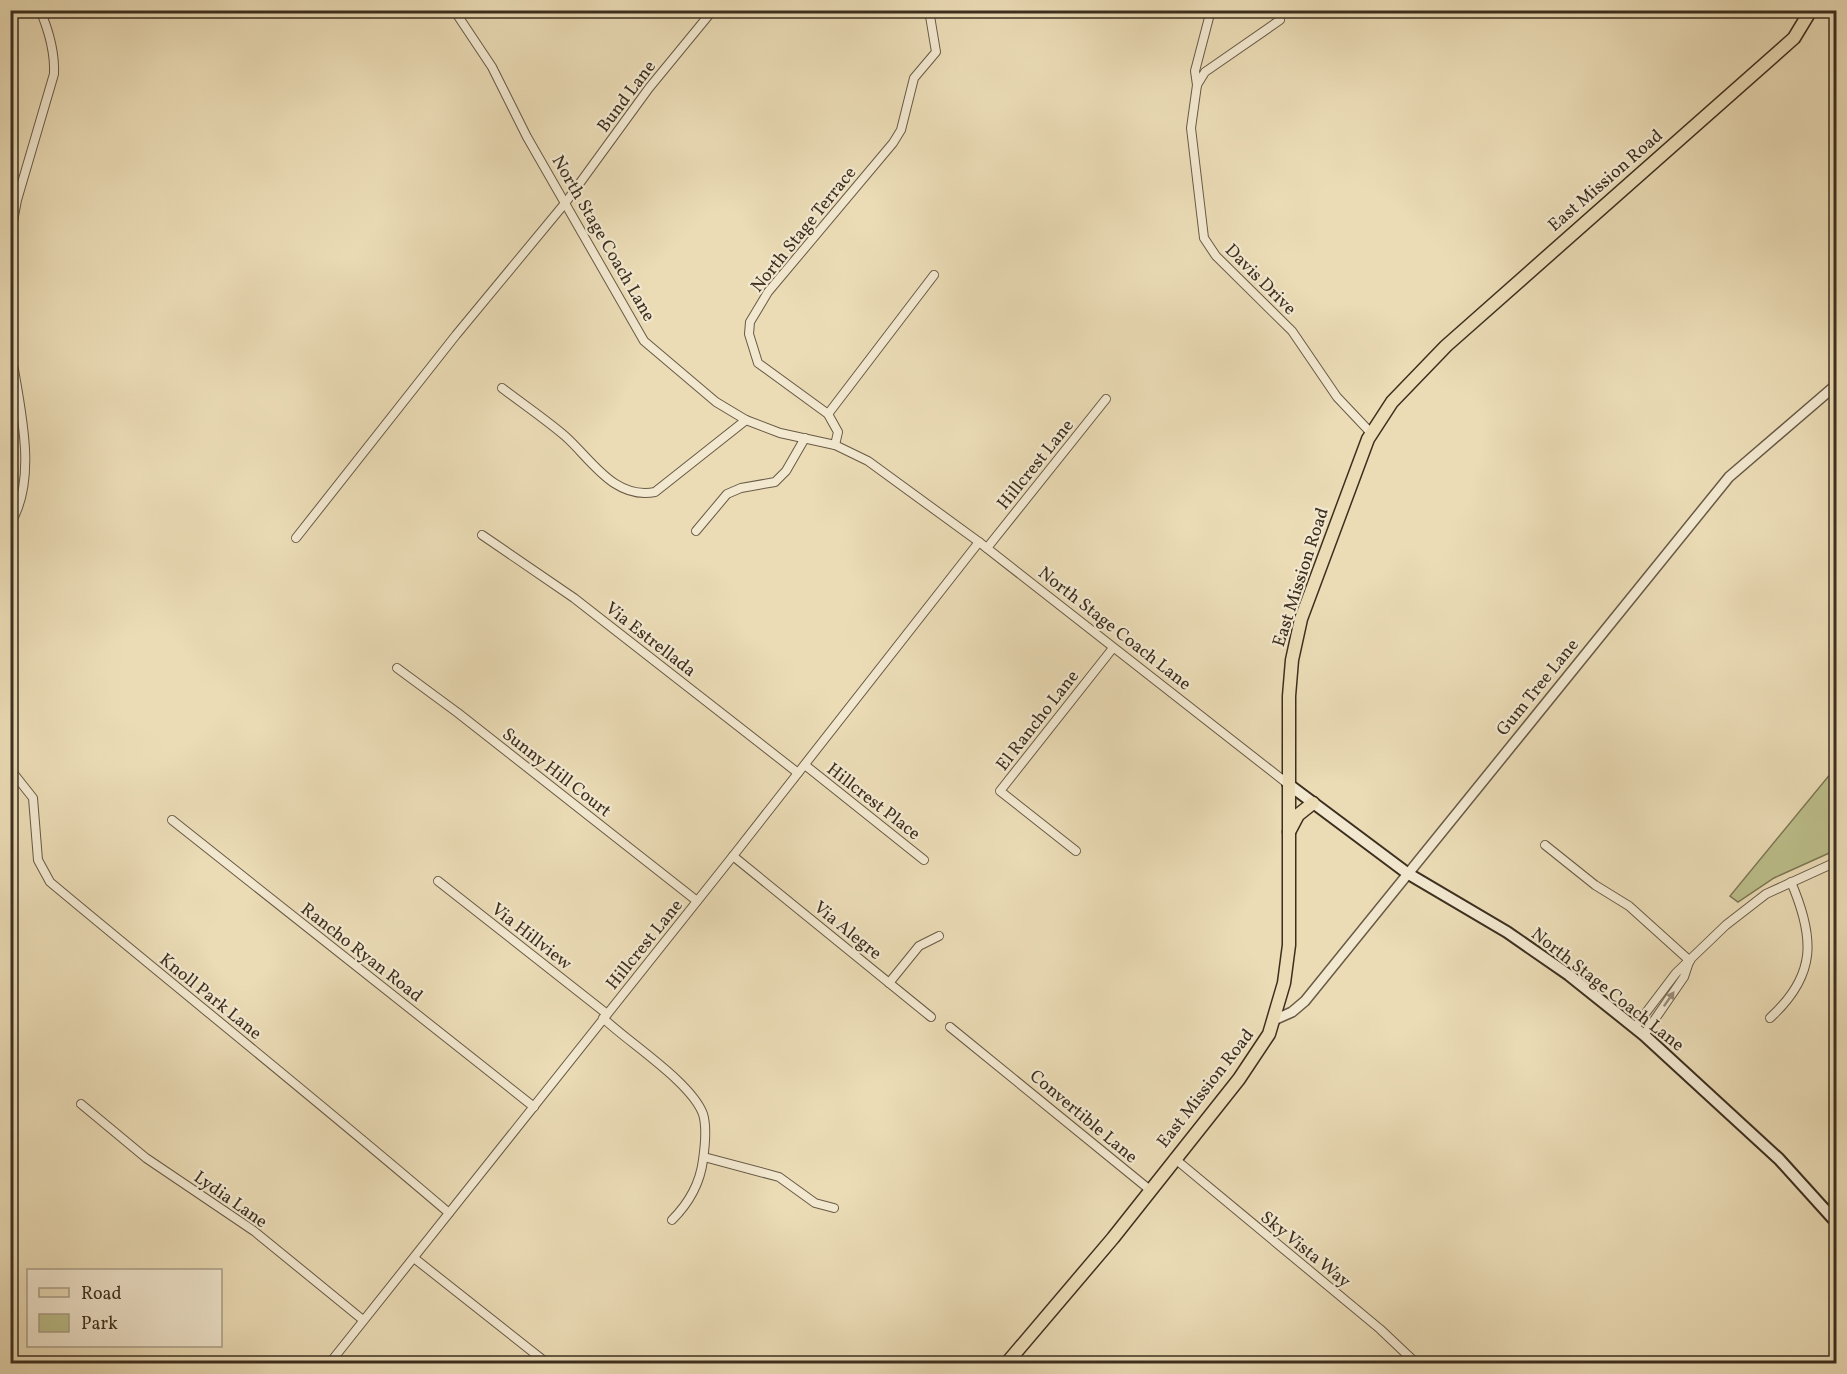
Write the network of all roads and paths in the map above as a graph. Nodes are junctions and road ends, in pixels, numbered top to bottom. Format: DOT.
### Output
graph roads {
  1 [pos="40,10"];
  2 [pos="454,10"];
  3 [pos="713,10"];
  4 [pos="929,10"];
  5 [pos="1211,10"];
  6 [pos="1811,10"];
  7 [pos="1280,21"];
  8 [pos="1197,86"];
  9 [pos="566,202"];
  10 [pos="10,237"];
  11 [pos="934,274"];
  12 [pos="10,346"];
  13 [pos="1836,385"];
  14 [pos="502,388"];
  15 [pos="1106,399"];
  16 [pos="828,414"];
  17 [pos="746,420"];
  18 [pos="1371,433"];
  19 [pos="805,438"];
  20 [pos="835,445"];
  21 [pos="10,525"];
  22 [pos="696,531"];
  23 [pos="482,535"];
  24 [pos="296,538"];
  25 [pos="979,542"];
  26 [pos="987,548"];
  27 [pos="1113,648"];
  28 [pos="397,668"];
  29 [pos="804,765"];
  30 [pos="10,769"];
  31 [pos="798,773"];
  32 [pos="1288,784"];
  33 [pos="1313,803"];
  34 [pos="172,820"];
  35 [pos="1289,833"];
  36 [pos="1545,844"];
  37 [pos="1076,851"];
  38 [pos="733,856"];
  39 [pos="924,860"];
  40 [pos="1836,862"];
  41 [pos="1407,873"];
  42 [pos="438,881"];
  43 [pos="1791,882"];
  44 [pos="697,902"];
  45 [pos="939,936"];
  46 [pos="1690,961"];
  47 [pos="889,983"];
  48 [pos="605,1016"];
  49 [pos="931,1017"];
  50 [pos="1770,1018"];
  51 [pos="1274,1020"];
  52 [pos="950,1027"];
  53 [pos="1640,1031"];
  54 [pos="81,1104"];
  55 [pos="534,1107"];
  56 [pos="704,1157"];
  57 [pos="1174,1158"];
  58 [pos="1150,1190"];
  59 [pos="834,1208"];
  60 [pos="449,1213"];
  61 [pos="672,1220"];
  62 [pos="1836,1222"];
  63 [pos="414,1258"];
  64 [pos="363,1320"];
  65 [pos="329,1364"];
  66 [pos="548,1364"];
  67 [pos="1006,1364"];
  68 [pos="1418,1364"];
  1 -- 10 [label="street"];
  2 -- 9 [label="street, North Stage Coach Lane"];
  3 -- 9 [label="street, Bund Lane"];
  4 -- 16 [label="street, North Stage Terrace"];
  5 -- 8 [label="street, Davis Drive"];
  6 -- 18 [label="main road, East Mission Road"];
  7 -- 8 [label="street"];
  8 -- 18 [label="street, Davis Drive"];
  9 -- 17 [label="street, North Stage Coach Lane"];
  9 -- 24 [label="street, Bund Lane"];
  11 -- 16 [label="street"];
  12 -- 21 [label="street"];
  13 -- 41 [label="street, Gum Tree Lane"];
  14 -- 17 [label="street"];
  15 -- 26 [label="street, Hillcrest Lane"];
  16 -- 20 [label="street"];
  17 -- 19 [label="street, North Stage Coach Lane"];
  18 -- 32 [label="main road, East Mission Road"];
  19 -- 20 [label="street, North Stage Coach Lane"];
  19 -- 22 [label="street"];
  20 -- 25 [label="street, North Stage Coach Lane"];
  23 -- 31 [label="street, Via Estrellada"];
  25 -- 26 [label="street, North Stage Coach Lane"];
  25 -- 29 [label="street, Hillcrest Lane"];
  26 -- 27 [label="street, North Stage Coach Lane"];
  27 -- 32 [label="street, North Stage Coach Lane"];
  27 -- 37 [label="street, El Rancho Lane"];
  28 -- 44 [label="street, Sunny Hill Court"];
  29 -- 31 [label="street, Hillcrest Lane"];
  29 -- 39 [label="street, Hillcrest Place"];
  30 -- 60 [label="street, Knoll Park Lane"];
  31 -- 38 [label="street, Hillcrest Lane"];
  32 -- 33 [label="main road, North Stage Coach Lane"];
  32 -- 35 [label="main road, East Mission Road"];
  33 -- 35 [label="main road"];
  33 -- 41 [label="main road, North Stage Coach Lane"];
  34 -- 55 [label="street, Rancho Ryan Road"];
  35 -- 51 [label="main road, East Mission Road"];
  36 -- 46 [label="street"];
  38 -- 44 [label="street, Hillcrest Lane"];
  38 -- 47 [label="street, Via Alegre"];
  40 -- 43 [label="street"];
  41 -- 51 [label="street, Gum Tree Lane"];
  41 -- 53 [label="main road, North Stage Coach Lane"];
  42 -- 48 [label="street, Via Hillview"];
  43 -- 46 [label="street"];
  43 -- 50 [label="street"];
  44 -- 48 [label="street, Hillcrest Lane"];
  45 -- 47 [label="street, Via Alegre"];
  46 -- 53 [label="street"];
  47 -- 49 [label="street"];
  48 -- 55 [label="street, Hillcrest Lane"];
  48 -- 56 [label="street, Via Hillview"];
  51 -- 57 [label="main road, East Mission Road"];
  52 -- 58 [label="street, Convertible Lane"];
  53 -- 62 [label="main road, North Stage Coach Lane"];
  54 -- 64 [label="street, Lydia Lane"];
  55 -- 60 [label="street, Hillcrest Lane"];
  56 -- 59 [label="street"];
  56 -- 61 [label="street, Via Hillview"];
  57 -- 58 [label="main road, East Mission Road"];
  57 -- 68 [label="street, Sky Vista Way"];
  58 -- 67 [label="main road, East Mission Road"];
  60 -- 63 [label="street, Hillcrest Lane"];
  63 -- 64 [label="street, Hillcrest Lane"];
  63 -- 66 [label="street"];
  64 -- 65 [label="street, Hillcrest Lane"];
}
